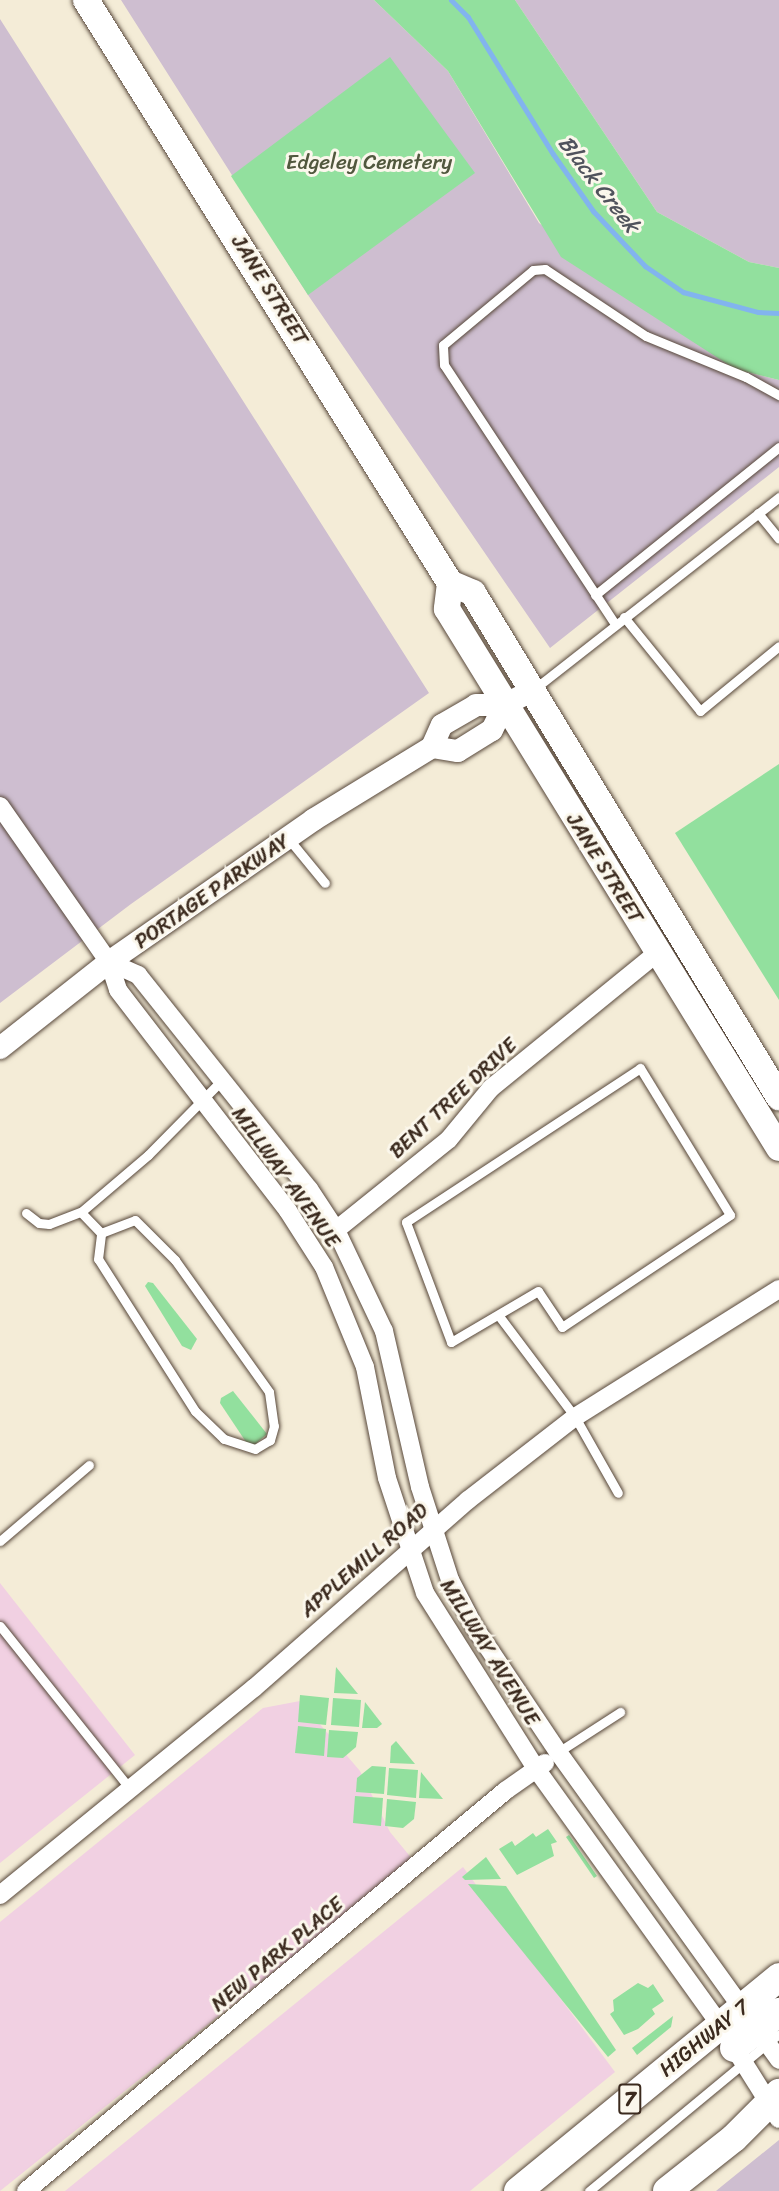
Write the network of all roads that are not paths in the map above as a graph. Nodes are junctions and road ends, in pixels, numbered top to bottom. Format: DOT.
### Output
graph roads {
  1 [pos="86,0"];
  2 [pos="779,395"];
  3 [pos="779,447"];
  4 [pos="779,497"];
  5 [pos="758,513"];
  6 [pos="779,539"];
  7 [pos="450,583"];
  8 [pos="595,595"];
  9 [pos="624,617"];
  10 [pos="615,624"];
  11 [pos="779,646"];
  12 [pos="531,691"];
  13 [pos="504,705"];
  14 [pos="432,747"];
  15 [pos="0,806"];
  16 [pos="288,838"];
  17 [pos="325,883"];
  18 [pos="657,953"];
  19 [pos="109,963"];
  20 [pos="0,1048"];
  21 [pos="222,1080"];
  22 [pos="779,1097"];
  23 [pos="201,1101"];
  24 [pos="779,1148"];
  25 [pos="81,1212"];
  26 [pos="26,1213"];
  27 [pos="336,1230"];
  28 [pos="101,1233"];
  29 [pos="779,1289"];
  30 [pos="499,1316"];
  31 [pos="575,1417"];
  32 [pos="89,1465"];
  33 [pos="618,1493"];
  34 [pos="434,1530"];
  35 [pos="0,1541"];
  36 [pos="412,1548"];
  37 [pos="0,1626"];
  38 [pos="620,1712"];
  39 [pos="558,1752"];
  40 [pos="537,1770"];
  41 [pos="130,1789"];
  42 [pos="0,1894"];
  43 [pos="779,1977"];
  44 [pos="765,2025"];
  45 [pos="733,2045"];
  46 [pos="779,2060"];
  47 [pos="775,2105"];
  48 [pos="26,2191"];
  49 [pos="518,2191"];
  50 [pos="589,2191"];
  51 [pos="667,2191"];
  1 -- 7 [label="main road, JANE STREET"];
  2 -- 8 [label="lane"];
  3 -- 8 [label="lane"];
  4 -- 5 [label="lane"];
  5 -- 6 [label="lane"];
  5 -- 9 [label="lane"];
  7 -- 12 [label="main road, JANE STREET"];
  7 -- 13 [label="main road, JANE STREET"];
  8 -- 10 [label="lane"];
  9 -- 10 [label="lane"];
  9 -- 11 [label="lane"];
  10 -- 12 [label="lane"];
  12 -- 13 [label="street, PORTAGE PARKWAY"];
  12 -- 22 [label="main road, JANE STREET"];
  13 -- 14 [label="street, PORTAGE PARKWAY"];
  13 -- 14 [label="street"];
  13 -- 18 [label="main road, JANE STREET"];
  14 -- 16 [label="street, PORTAGE PARKWAY"];
  15 -- 19 [label="street, MILLWAY AVENUE"];
  16 -- 17 [label="lane"];
  16 -- 19 [label="street, PORTAGE PARKWAY"];
  18 -- 24 [label="main road, JANE STREET"];
  18 -- 27 [label="street, BENT TREE DRIVE"];
  19 -- 20 [label="street, PORTAGE PARKWAY"];
  19 -- 21 [label="street, MILLWAY AVENUE"];
  19 -- 23 [label="street, MILLWAY AVENUE"];
  21 -- 23 [label="lane"];
  21 -- 27 [label="street, MILLWAY AVENUE"];
  23 -- 25 [label="lane"];
  23 -- 36 [label="street, MILLWAY AVENUE"];
  25 -- 26 [label="lane"];
  25 -- 28 [label="lane"];
  27 -- 34 [label="street, MILLWAY AVENUE"];
  28 -- 28 [label="lane"];
  29 -- 31 [label="street, APPLEMILL ROAD"];
  30 -- 30 [label="lane"];
  30 -- 31 [label="lane"];
  31 -- 33 [label="lane"];
  31 -- 34 [label="street, APPLEMILL ROAD"];
  32 -- 35 [label="lane"];
  34 -- 36 [label="street, APPLEMILL ROAD"];
  34 -- 39 [label="street, MILLWAY AVENUE"];
  36 -- 40 [label="street, MILLWAY AVENUE"];
  36 -- 41 [label="street, APPLEMILL ROAD"];
  37 -- 41 [label="lane"];
  38 -- 39 [label="lane"];
  39 -- 40 [label="street, NEW PARK PLACE"];
  39 -- 44 [label="street, MILLWAY AVENUE"];
  40 -- 45 [label="street, MILLWAY AVENUE"];
  40 -- 48 [label="street, NEW PARK PLACE"];
  41 -- 42 [label="street, APPLEMILL ROAD"];
  43 -- 44 [label="main road, HIGHWAY 7 / 7"];
  44 -- 45 [label="main road, HIGHWAY 7 / 7"];
  44 -- 45 [label="lane"];
  44 -- 46 [label="street, MILLWAY AVENUE"];
  45 -- 47 [label="street, MILLWAY AVENUE"];
  45 -- 49 [label="main road, HIGHWAY 7 / 7"];
  45 -- 50 [label="lane"];
  47 -- 51 [label="main road"];
}
